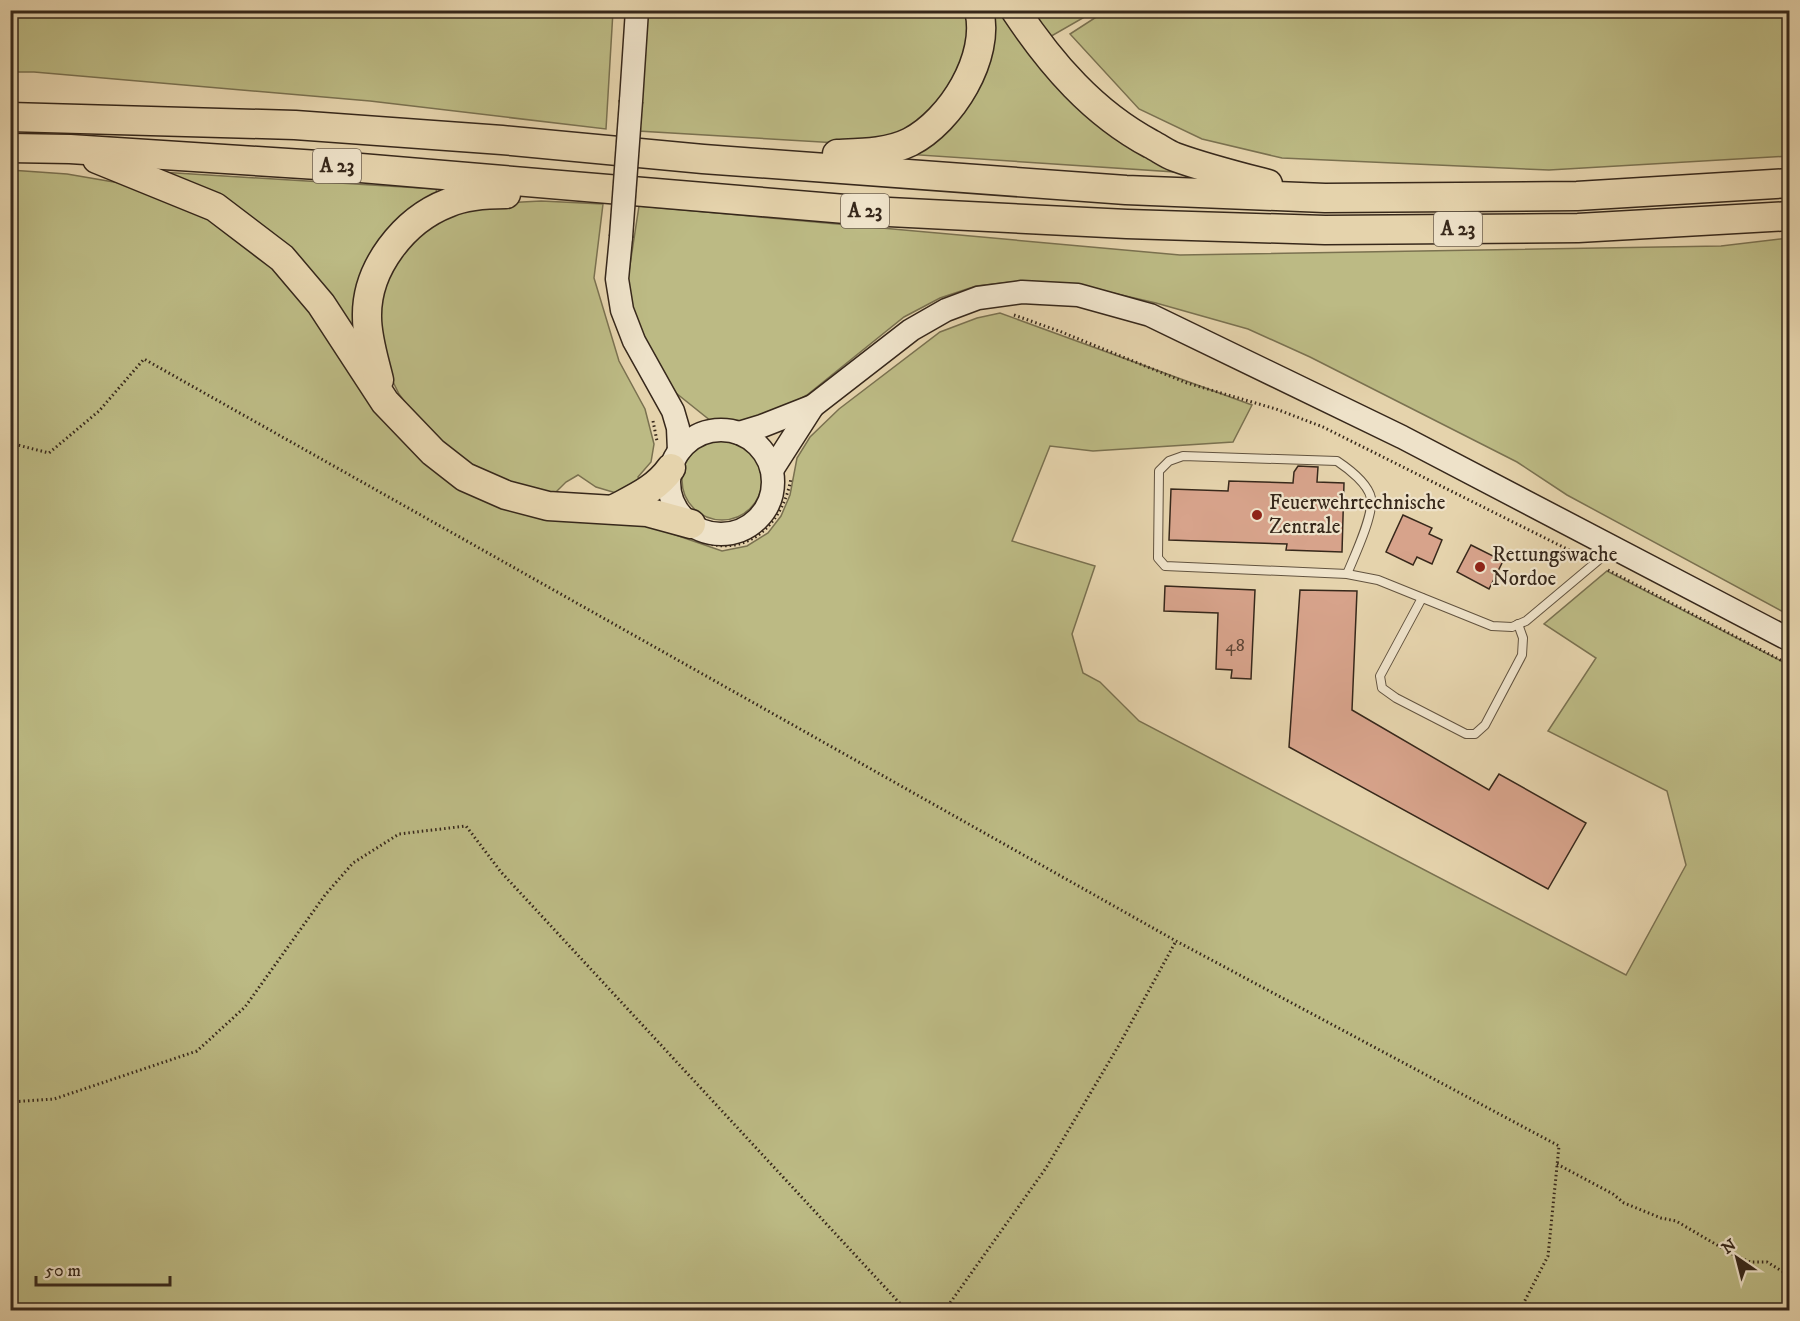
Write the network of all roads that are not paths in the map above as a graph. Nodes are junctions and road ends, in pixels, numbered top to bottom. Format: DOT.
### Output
graph roads {
  1 [pos="637,10"];
  2 [pos="979,10"];
  3 [pos="1015,10"];
  4 [pos="10,117"];
  5 [pos="10,148"];
  6 [pos="70,149"];
  7 [pos="703,159"];
  8 [pos="1790,183"];
  9 [pos="603,188"];
  10 [pos="1325,198"];
  11 [pos="1790,216"];
  12 [pos="668,399"];
  13 [pos="385,402"];
  14 [pos="813,406"];
  15 [pos="729,431"];
  16 [pos="670,456"];
  17 [pos="782,469"];
  18 [pos="616,508"];
  19 [pos="695,532"];
  20 [pos="1613,548"];
  21 [pos="1347,574"];
  22 [pos="1422,598"];
  23 [pos="1518,624"];
  24 [pos="1790,640"];
  1 -- 12 [label="main road, bridge"];
  2 -- 7 [label="highway"];
  3 -- 10 [label="highway"];
  4 -- 7 [label="highway, A 23"];
  5 -- 6 [label="highway, A 23"];
  6 -- 9 [label="highway, A 23"];
  6 -- 13 [label="highway"];
  7 -- 10 [label="highway, A 23"];
  8 -- 10 [label="highway, A 23"];
  9 -- 11 [label="highway, A 23"];
  9 -- 13 [label="highway"];
  12 -- 15 [label="main road"];
  12 -- 16 [label="main road"];
  13 -- 18 [label="highway"];
  14 -- 15 [label="main road"];
  14 -- 17 [label="main road"];
  14 -- 20 [label="main road"];
  15 -- 16 [label="main road"];
  15 -- 17 [label="main road"];
  16 -- 18 [label="highway"];
  16 -- 19 [label="main road"];
  17 -- 19 [label="main road"];
  18 -- 19 [label="highway"];
  20 -- 23 [label="lane"];
  20 -- 24 [label="main road"];
  21 -- 21 [label="lane"];
  21 -- 22 [label="lane"];
  22 -- 23 [label="lane"];
  22 -- 23 [label="lane"];
}
